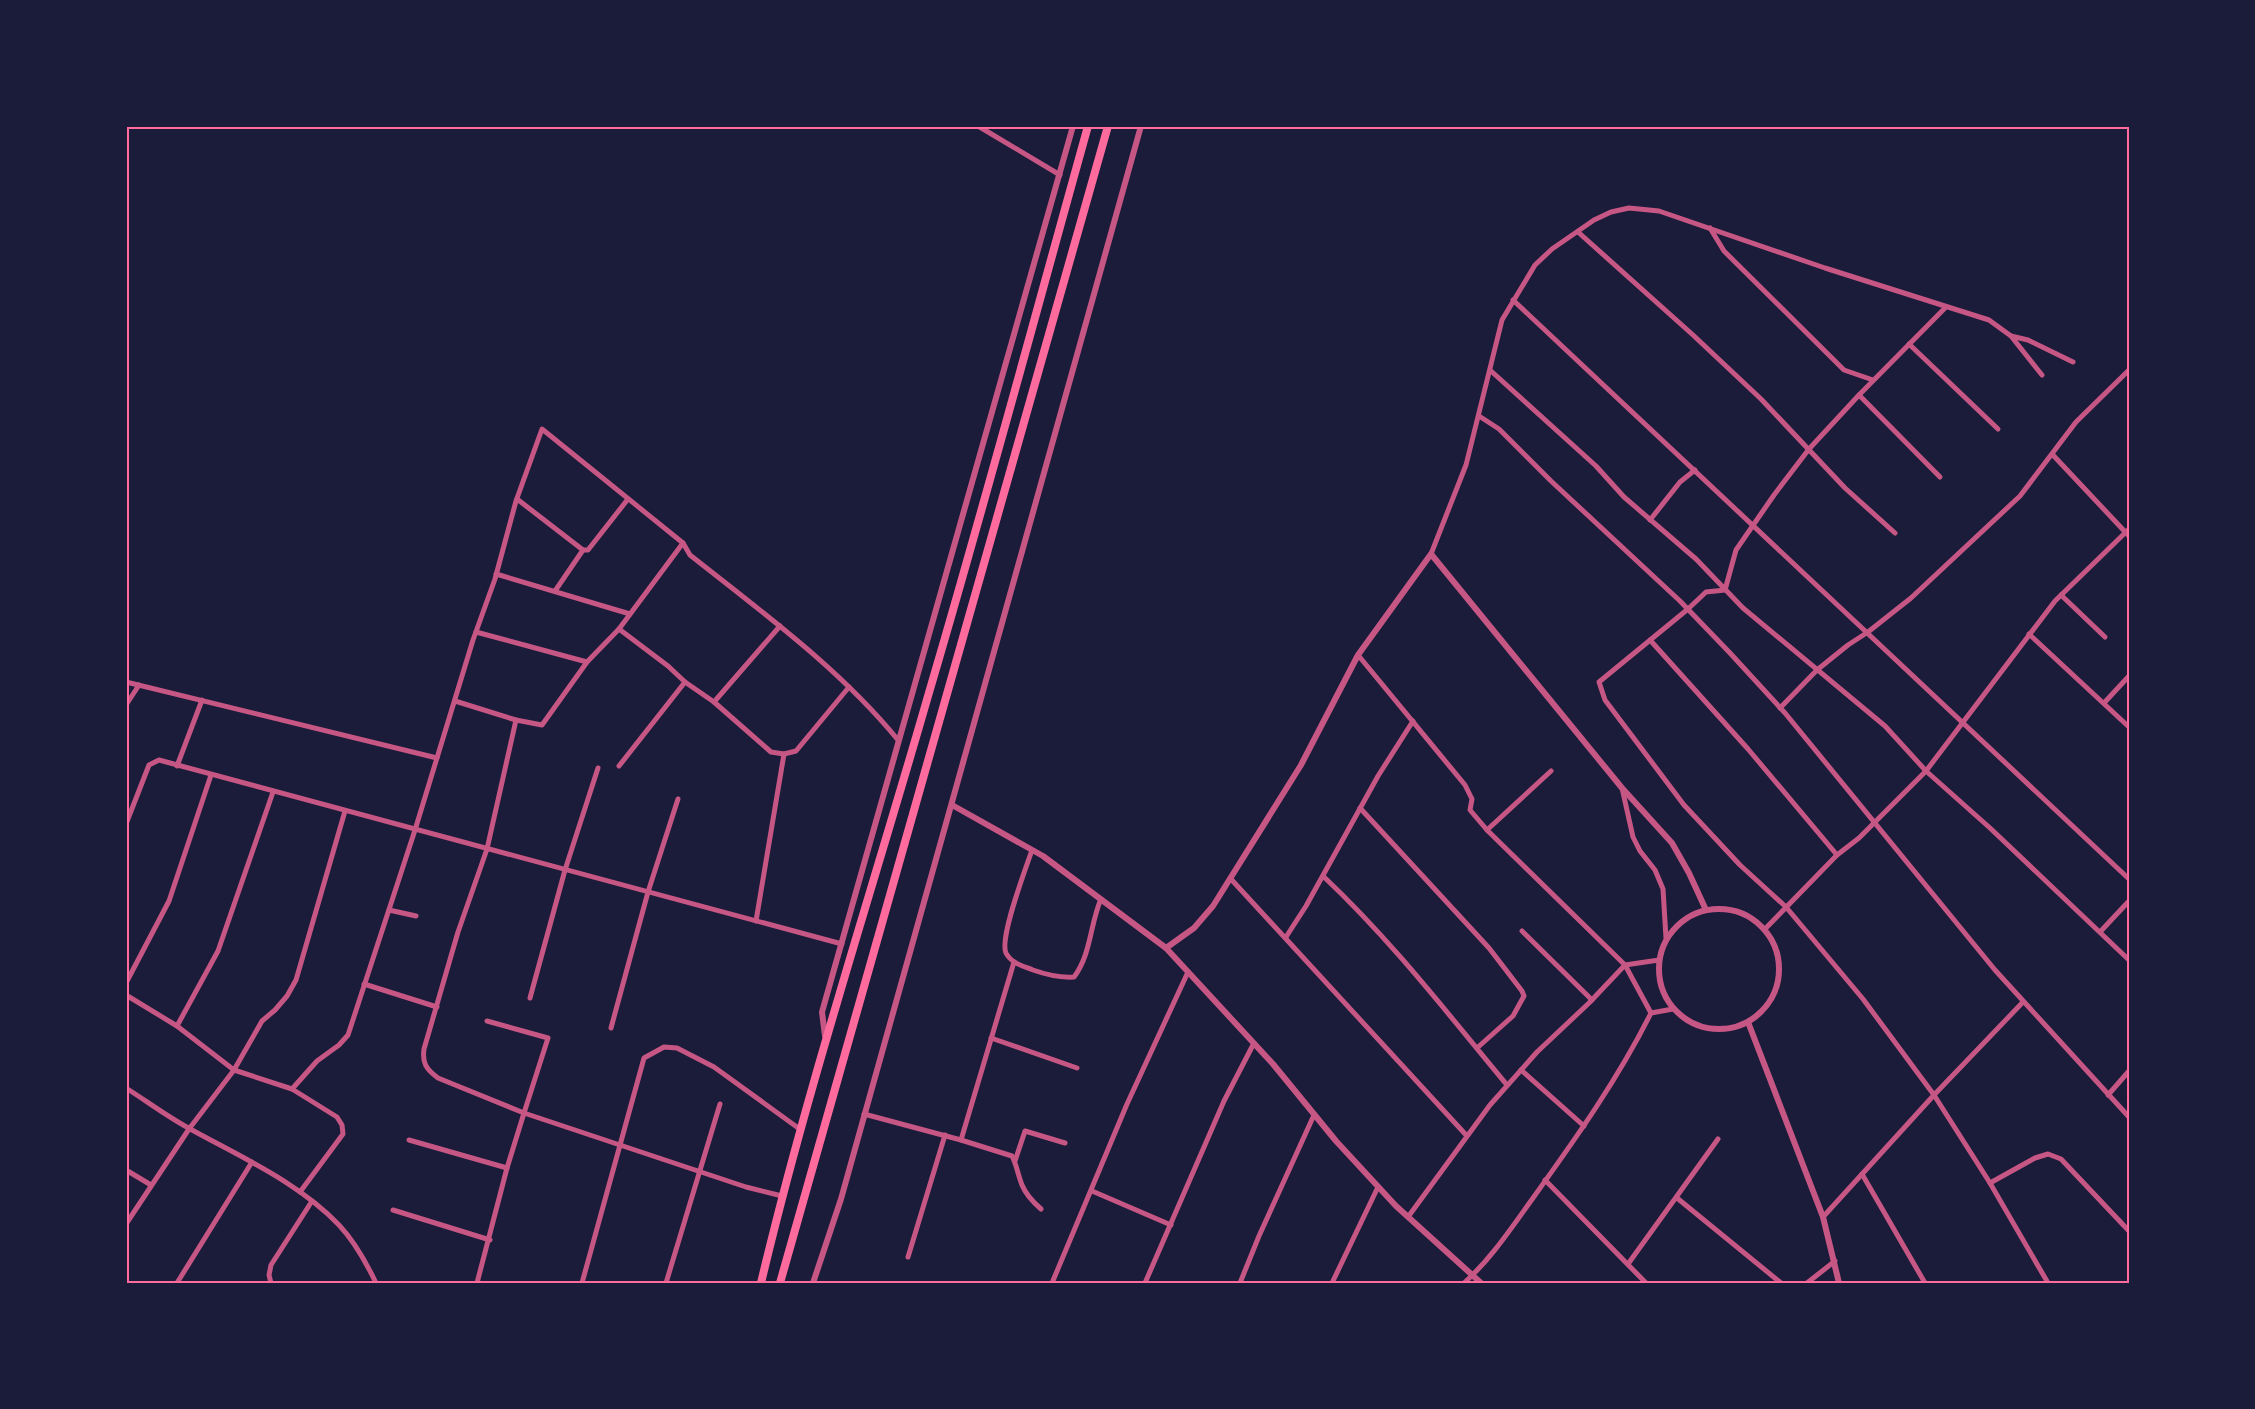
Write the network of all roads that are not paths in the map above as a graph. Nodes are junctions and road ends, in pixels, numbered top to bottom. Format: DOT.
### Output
graph roads {
  1 [pos="978,126"];
  2 [pos="1073,126"];
  3 [pos="1088,126"];
  4 [pos="1108,126"];
  5 [pos="1142,126"];
  6 [pos="1060,175"];
  7 [pos="1710,228"];
  8 [pos="1578,232"];
  9 [pos="1513,300"];
  10 [pos="1946,307"];
  11 [pos="2011,336"];
  12 [pos="1909,344"];
  13 [pos="2073,362"];
  14 [pos="2129,370"];
  15 [pos="1491,372"];
  16 [pos="2042,375"];
  17 [pos="1873,380"];
  18 [pos="1859,395"];
  19 [pos="1479,416"];
  20 [pos="1998,429"];
  21 [pos="1809,449"];
  22 [pos="2052,454"];
  23 [pos="1695,470"];
  24 [pos="1940,477"];
  25 [pos="517,499"];
  26 [pos="628,499"];
  27 [pos="1650,520"];
  28 [pos="1754,525"];
  29 [pos="1895,532"];
  30 [pos="2128,532"];
  31 [pos="683,543"];
  32 [pos="584,550"];
  33 [pos="1431,554"];
  34 [pos="496,574"];
  35 [pos="1725,590"];
  36 [pos="555,591"];
  37 [pos="2061,595"];
  38 [pos="1688,609"];
  39 [pos="630,614"];
  40 [pos="780,626"];
  41 [pos="619,629"];
  42 [pos="476,632"];
  43 [pos="1868,633"];
  44 [pos="2029,634"];
  45 [pos="2105,637"];
  46 [pos="1650,640"];
  47 [pos="1358,655"];
  48 [pos="587,662"];
  49 [pos="1817,670"];
  50 [pos="2129,676"];
  51 [pos="126,682"];
  52 [pos="685,682"];
  53 [pos="139,685"];
  54 [pos="849,687"];
  55 [pos="202,700"];
  56 [pos="456,701"];
  57 [pos="714,702"];
  58 [pos="2104,703"];
  59 [pos="126,705"];
  60 [pos="1780,708"];
  61 [pos="516,720"];
  62 [pos="1413,721"];
  63 [pos="1964,722"];
  64 [pos="2129,727"];
  65 [pos="898,740"];
  66 [pos="784,754"];
  67 [pos="437,758"];
  68 [pos="177,766"];
  69 [pos="619,766"];
  70 [pos="598,768"];
  71 [pos="1551,771"];
  72 [pos="1926,771"];
  73 [pos="211,775"];
  74 [pos="1622,788"];
  75 [pos="273,792"];
  76 [pos="678,799"];
  77 [pos="952,805"];
  78 [pos="1360,808"];
  79 [pos="345,811"];
  80 [pos="1874,823"];
  81 [pos="126,824"];
  82 [pos="416,830"];
  83 [pos="1487,830"];
  84 [pos="488,849"];
  85 [pos="1032,850"];
  86 [pos="1837,855"];
  87 [pos="565,870"];
  88 [pos="1323,876"];
  89 [pos="1230,878"];
  90 [pos="2129,879"];
  91 [pos="648,892"];
  92 [pos="1101,899"];
  93 [pos="2129,901"];
  94 [pos="1786,907"];
  95 [pos="389,910"];
  96 [pos="1706,910"];
  97 [pos="416,916"];
  98 [pos="756,921"];
  99 [pos="1765,929"];
  100 [pos="1522,931"];
  101 [pos="2100,932"];
  102 [pos="1286,937"];
  103 [pos="1666,938"];
  104 [pos="842,944"];
  105 [pos="1166,948"];
  106 [pos="1659,960"];
  107 [pos="2129,960"];
  108 [pos="1014,962"];
  109 [pos="1624,965"];
  110 [pos="1188,972"];
  111 [pos="126,983"];
  112 [pos="364,984"];
  113 [pos="126,995"];
  114 [pos="530,998"];
  115 [pos="1592,1000"];
  116 [pos="2023,1002"];
  117 [pos="437,1007"];
  118 [pos="1673,1009"];
  119 [pos="1651,1013"];
  120 [pos="487,1021"];
  121 [pos="1748,1022"];
  122 [pos="177,1026"];
  123 [pos="610,1028"];
  124 [pos="990,1038"];
  125 [pos="826,1043"];
  126 [pos="1254,1043"];
  127 [pos="1477,1048"];
  128 [pos="1077,1068"];
  129 [pos="234,1070"];
  130 [pos="1521,1070"];
  131 [pos="2129,1071"];
  132 [pos="1507,1085"];
  133 [pos="126,1088"];
  134 [pos="292,1089"];
  135 [pos="1934,1095"];
  136 [pos="2108,1095"];
  137 [pos="720,1104"];
  138 [pos="524,1113"];
  139 [pos="864,1114"];
  140 [pos="1314,1115"];
  141 [pos="2129,1117"];
  142 [pos="1584,1126"];
  143 [pos="189,1129"];
  144 [pos="801,1130"];
  145 [pos="945,1135"];
  146 [pos="1467,1136"];
  147 [pos="1718,1139"];
  148 [pos="409,1140"];
  149 [pos="961,1140"];
  150 [pos="1065,1143"];
  151 [pos="620,1147"];
  152 [pos="1015,1161"];
  153 [pos="252,1162"];
  154 [pos="507,1168"];
  155 [pos="126,1170"];
  156 [pos="699,1172"];
  157 [pos="1862,1174"];
  158 [pos="1545,1180"];
  159 [pos="1990,1183"];
  160 [pos="151,1185"];
  161 [pos="1378,1187"];
  162 [pos="1092,1191"];
  163 [pos="300,1192"];
  164 [pos="782,1196"];
  165 [pos="1677,1198"];
  166 [pos="312,1201"];
  167 [pos="1041,1209"];
  168 [pos="393,1210"];
  169 [pos="1408,1217"];
  170 [pos="1823,1217"];
  171 [pos="126,1224"];
  172 [pos="1171,1225"];
  173 [pos="2129,1231"];
  174 [pos="490,1240"];
  175 [pos="908,1257"];
  176 [pos="1835,1261"];
  177 [pos="1628,1264"];
  178 [pos="1473,1275"];
  179 [pos="177,1283"];
  180 [pos="271,1283"];
  181 [pos="376,1283"];
  182 [pos="477,1283"];
  183 [pos="582,1283"];
  184 [pos="666,1283"];
  185 [pos="761,1283"];
  186 [pos="780,1283"];
  187 [pos="813,1283"];
  188 [pos="1052,1283"];
  189 [pos="1145,1283"];
  190 [pos="1240,1283"];
  191 [pos="1332,1283"];
  192 [pos="1464,1283"];
  193 [pos="1481,1283"];
  194 [pos="1646,1283"];
  195 [pos="1781,1283"];
  196 [pos="1808,1283"];
  197 [pos="1839,1283"];
  198 [pos="1926,1283"];
  199 [pos="2048,1283"];
  1 -- 6 [label="street"];
  2 -- 6 [label="street"];
  3 -- 125 [label="highway"];
  4 -- 186 [label="highway"];
  5 -- 77 [label="street"];
  6 -- 65 [label="street"];
  7 -- 8 [label="street"];
  7 -- 10 [label="street"];
  7 -- 17 [label="street"];
  8 -- 9 [label="street"];
  8 -- 21 [label="street"];
  9 -- 15 [label="street"];
  9 -- 23 [label="street"];
  10 -- 11 [label="street"];
  10 -- 12 [label="street"];
  11 -- 13 [label="street"];
  11 -- 16 [label="street"];
  12 -- 17 [label="street"];
  12 -- 20 [label="street"];
  14 -- 22 [label="street"];
  15 -- 19 [label="street"];
  15 -- 27 [label="street"];
  17 -- 18 [label="street"];
  18 -- 21 [label="street"];
  18 -- 24 [label="street"];
  19 -- 33 [label="street"];
  19 -- 38 [label="street"];
  21 -- 28 [label="street"];
  21 -- 29 [label="street"];
  22 -- 30 [label="street"];
  22 -- 43 [label="street"];
  23 -- 27 [label="street"];
  23 -- 28 [label="street"];
  25 -- 26 [label="street"];
  25 -- 32 [label="street"];
  25 -- 34 [label="street"];
  26 -- 31 [label="street"];
  26 -- 32 [label="street"];
  27 -- 35 [label="street"];
  28 -- 35 [label="street"];
  28 -- 43 [label="street"];
  30 -- 37 [label="street"];
  31 -- 39 [label="street"];
  31 -- 40 [label="street"];
  32 -- 36 [label="street"];
  33 -- 47 [label="street"];
  33 -- 74 [label="street"];
  34 -- 36 [label="street"];
  34 -- 42 [label="street"];
  35 -- 38 [label="street"];
  35 -- 49 [label="street"];
  36 -- 39 [label="street"];
  37 -- 44 [label="street"];
  37 -- 45 [label="street"];
  38 -- 46 [label="street"];
  38 -- 60 [label="street"];
  39 -- 41 [label="street"];
  40 -- 54 [label="street"];
  40 -- 57 [label="street"];
  41 -- 48 [label="street"];
  41 -- 52 [label="street"];
  42 -- 48 [label="street"];
  42 -- 56 [label="street"];
  43 -- 49 [label="street"];
  43 -- 63 [label="street"];
  44 -- 58 [label="street"];
  44 -- 63 [label="street"];
  46 -- 86 [label="street"];
  46 -- 94 [label="street"];
  47 -- 62 [label="street"];
  47 -- 89 [label="street"];
  48 -- 61 [label="street"];
  49 -- 60 [label="street"];
  49 -- 72 [label="street"];
  50 -- 58 [label="street"];
  51 -- 53 [label="street"];
  52 -- 57 [label="street"];
  52 -- 69 [label="street"];
  53 -- 55 [label="street"];
  53 -- 59 [label="street"];
  54 -- 65 [label="street"];
  54 -- 66 [label="street"];
  55 -- 67 [label="street"];
  55 -- 68 [label="street"];
  56 -- 61 [label="street"];
  56 -- 67 [label="street"];
  57 -- 66 [label="street"];
  58 -- 64 [label="street"];
  60 -- 80 [label="street"];
  61 -- 84 [label="street"];
  62 -- 78 [label="street"];
  62 -- 83 [label="street"];
  63 -- 72 [label="street"];
  63 -- 90 [label="street"];
  65 -- 104 [label="street"];
  66 -- 98 [label="street"];
  67 -- 82 [label="street"];
  68 -- 73 [label="street"];
  68 -- 81 [label="street"];
  70 -- 87 [label="street"];
  71 -- 83 [label="street"];
  72 -- 80 [label="street"];
  72 -- 101 [label="street"];
  73 -- 75 [label="street"];
  73 -- 111 [label="street"];
  74 -- 96 [label="street"];
  74 -- 103 [label="street"];
  75 -- 79 [label="street"];
  75 -- 122 [label="street"];
  76 -- 91 [label="street"];
  77 -- 85 [label="street"];
  77 -- 139 [label="street"];
  78 -- 88 [label="street"];
  78 -- 127 [label="street"];
  79 -- 82 [label="street"];
  79 -- 129 [label="street"];
  80 -- 86 [label="street"];
  80 -- 116 [label="street"];
  82 -- 84 [label="street"];
  82 -- 95 [label="street"];
  83 -- 109 [label="street"];
  84 -- 87 [label="street"];
  84 -- 117 [label="street"];
  85 -- 92 [label="street"];
  85 -- 108 [label="street"];
  86 -- 94 [label="street"];
  87 -- 91 [label="street"];
  87 -- 114 [label="street"];
  88 -- 102 [label="street"];
  88 -- 127 [label="street"];
  89 -- 102 [label="street"];
  89 -- 105 [label="street"];
  91 -- 98 [label="street"];
  91 -- 123 [label="street"];
  92 -- 105 [label="street"];
  92 -- 108 [label="street"];
  93 -- 101 [label="street"];
  94 -- 99 [label="street"];
  94 -- 135 [label="street"];
  95 -- 97 [label="street"];
  95 -- 112 [label="street"];
  96 -- 99 [label="street"];
  96 -- 103 [label="street"];
  98 -- 104 [label="street"];
  99 -- 121 [label="street"];
  100 -- 115 [label="street"];
  101 -- 107 [label="street"];
  102 -- 146 [label="street"];
  103 -- 106 [label="street"];
  104 -- 125 [label="street"];
  105 -- 110 [label="street"];
  106 -- 109 [label="street"];
  106 -- 118 [label="street"];
  108 -- 124 [label="street"];
  109 -- 115 [label="street"];
  109 -- 119 [label="street"];
  110 -- 126 [label="street"];
  110 -- 162 [label="street"];
  112 -- 117 [label="street"];
  112 -- 134 [label="street"];
  113 -- 122 [label="street"];
  115 -- 130 [label="street"];
  116 -- 135 [label="street"];
  116 -- 136 [label="street"];
  117 -- 138 [label="street"];
  118 -- 119 [label="street"];
  118 -- 121 [label="street"];
  119 -- 142 [label="street"];
  120 -- 138 [label="street"];
  121 -- 170 [label="street"];
  122 -- 129 [label="street"];
  124 -- 128 [label="street"];
  124 -- 149 [label="street"];
  125 -- 144 [label="highway"];
  126 -- 140 [label="street"];
  126 -- 172 [label="street"];
  127 -- 132 [label="street"];
  129 -- 134 [label="street"];
  129 -- 143 [label="street"];
  130 -- 132 [label="street"];
  130 -- 142 [label="street"];
  131 -- 136 [label="street"];
  132 -- 146 [label="street"];
  133 -- 143 [label="street"];
  134 -- 163 [label="street"];
  135 -- 157 [label="street"];
  135 -- 159 [label="street"];
  136 -- 141 [label="street"];
  137 -- 156 [label="street"];
  138 -- 151 [label="street"];
  138 -- 154 [label="street"];
  139 -- 145 [label="street"];
  139 -- 187 [label="street"];
  140 -- 161 [label="street"];
  140 -- 190 [label="street"];
  142 -- 158 [label="street"];
  143 -- 153 [label="street"];
  143 -- 160 [label="street"];
  144 -- 151 [label="street"];
  144 -- 164 [label="highway"];
  145 -- 149 [label="street"];
  145 -- 175 [label="street"];
  146 -- 169 [label="street"];
  147 -- 165 [label="street"];
  148 -- 154 [label="street"];
  149 -- 152 [label="street"];
  150 -- 152 [label="street"];
  151 -- 156 [label="street"];
  151 -- 183 [label="street"];
  152 -- 167 [label="street"];
  153 -- 163 [label="street"];
  153 -- 179 [label="street"];
  154 -- 174 [label="street"];
  155 -- 160 [label="street"];
  156 -- 164 [label="street"];
  156 -- 184 [label="street"];
  157 -- 170 [label="street"];
  157 -- 198 [label="street"];
  158 -- 177 [label="street"];
  158 -- 178 [label="street"];
  159 -- 173 [label="street"];
  159 -- 199 [label="street"];
  160 -- 171 [label="street"];
  161 -- 169 [label="street"];
  161 -- 191 [label="street"];
  162 -- 172 [label="street"];
  162 -- 188 [label="street"];
  163 -- 166 [label="street"];
  164 -- 185 [label="highway"];
  165 -- 177 [label="street"];
  165 -- 195 [label="street"];
  166 -- 180 [label="street"];
  166 -- 181 [label="street"];
  168 -- 174 [label="street"];
  169 -- 178 [label="street"];
  170 -- 176 [label="street"];
  172 -- 189 [label="street"];
  174 -- 182 [label="street"];
  176 -- 196 [label="street"];
  176 -- 197 [label="street"];
  177 -- 194 [label="street"];
  178 -- 192 [label="street"];
  178 -- 193 [label="street"];
}
